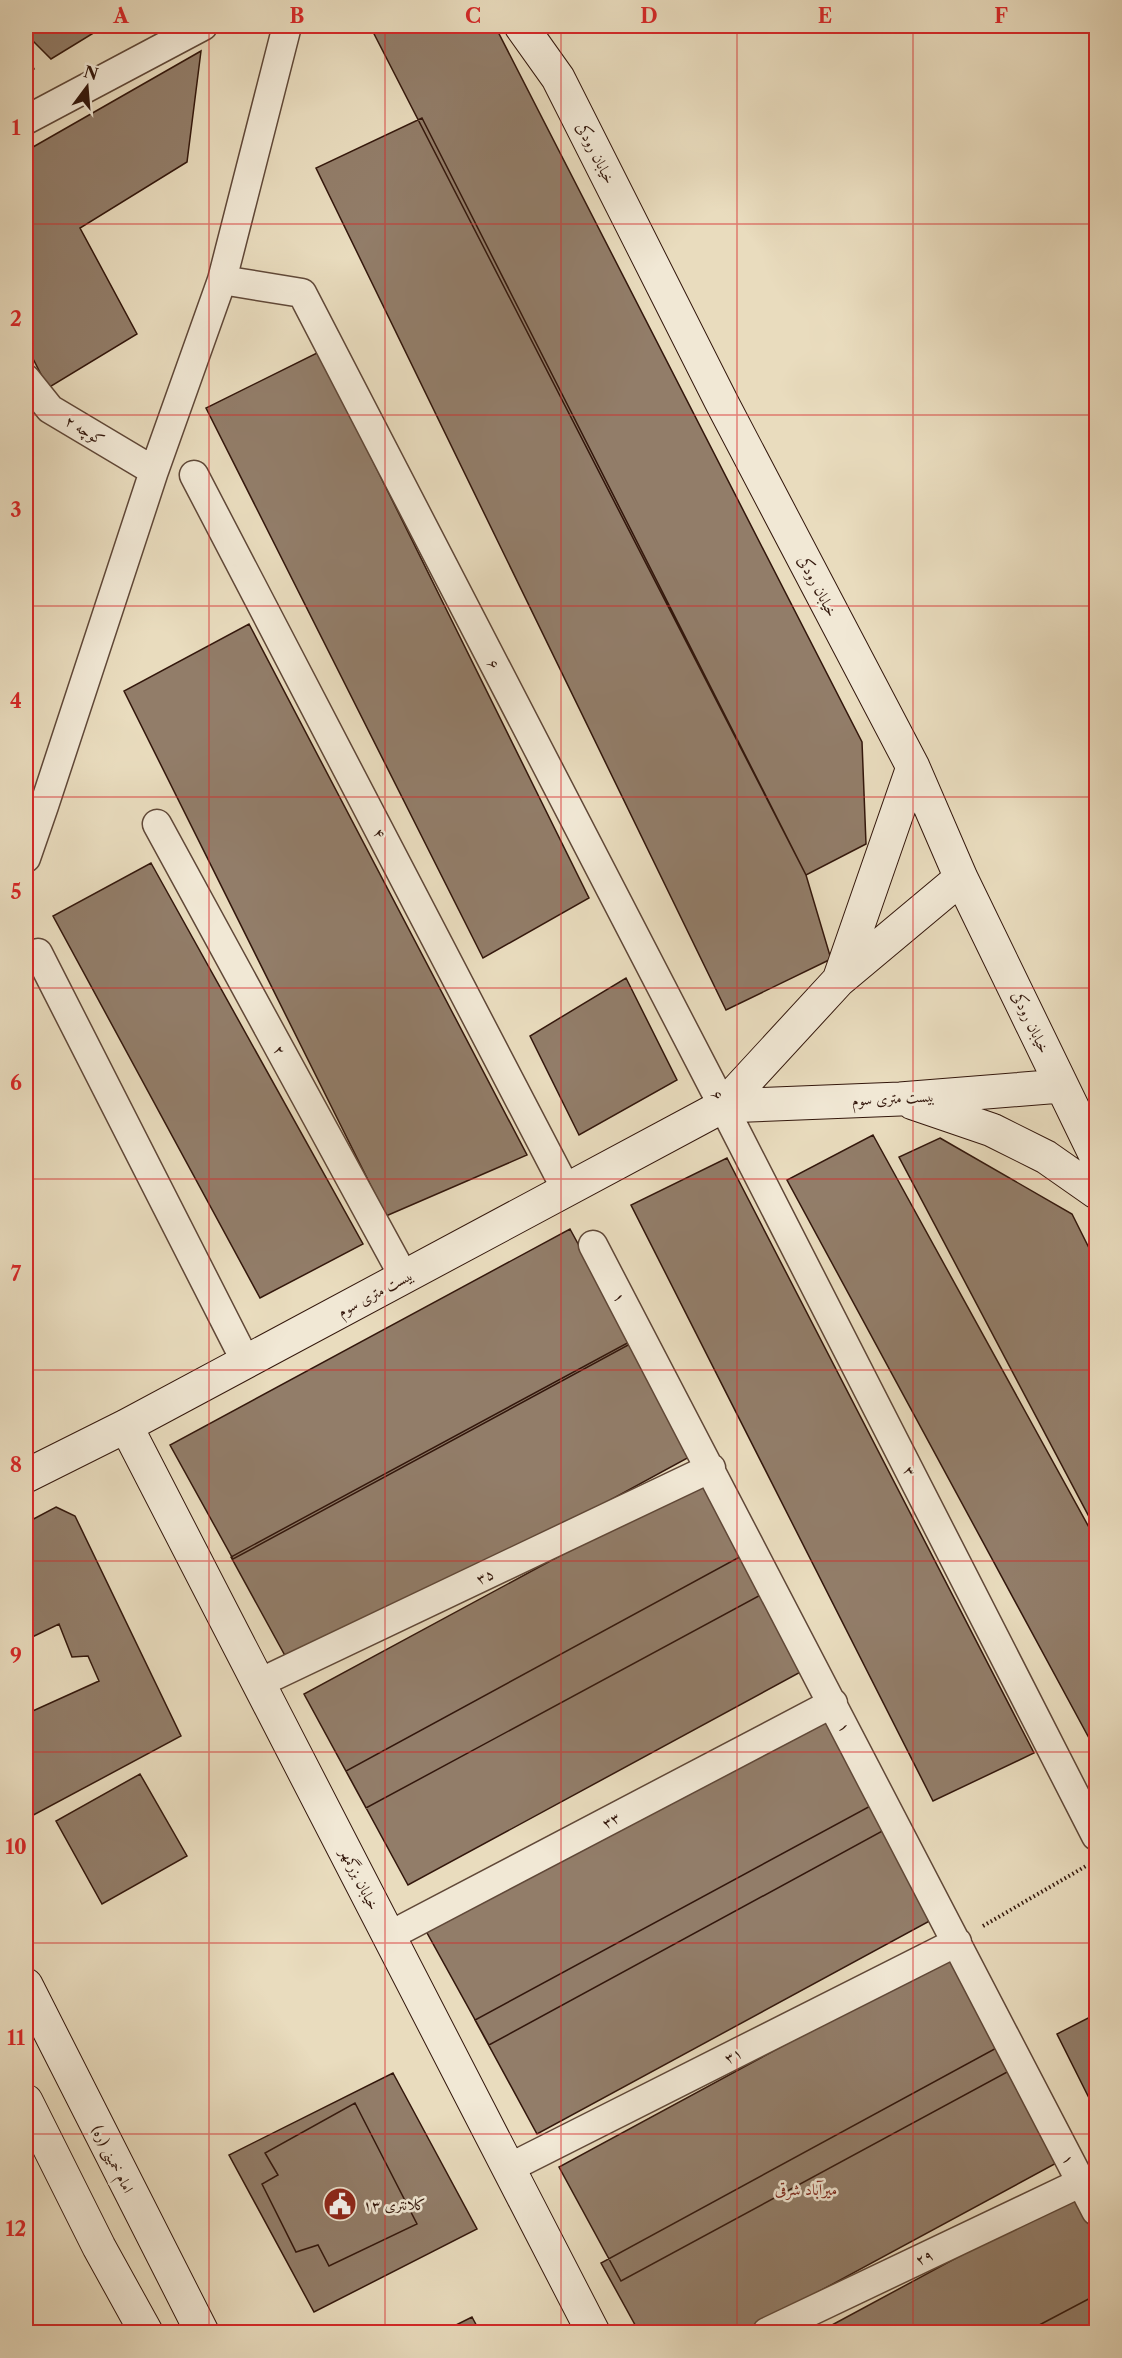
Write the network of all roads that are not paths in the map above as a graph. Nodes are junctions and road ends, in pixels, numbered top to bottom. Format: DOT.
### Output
graph roads {
  1 [pos="203,26"];
  2 [pos="287,26"];
  3 [pos="521,26"];
  4 [pos="26,120"];
  5 [pos="222,280"];
  6 [pos="26,378"];
  7 [pos="154,471"];
  8 [pos="194,475"];
  9 [pos="913,767"];
  10 [pos="157,824"];
  11 [pos="26,858"];
  12 [pos="960,878"];
  13 [pos="38,953"];
  14 [pos="839,980"];
  15 [pos="1061,1086"];
  16 [pos="900,1099"];
  17 [pos="723,1106"];
  18 [pos="1096,1156"];
  19 [pos="567,1191"];
  20 [pos="1096,1192"];
  21 [pos="593,1245"];
  22 [pos="404,1277"];
  23 [pos="246,1362"];
  24 [pos="126,1426"];
  25 [pos="711,1468"];
  26 [pos="26,1476"];
  27 [pos="259,1683"];
  28 [pos="833,1703"];
  29 [pos="1096,1836"];
  30 [pos="389,1936"];
  31 [pos="957,1942"];
  32 [pos="26,1985"];
  33 [pos="26,2101"];
  34 [pos="508,2168"];
  35 [pos="1082,2182"];
  36 [pos="1096,2211"];
  37 [pos="146,2332"];
  38 [pos="202,2332"];
  39 [pos="593,2332"];
  40 [pos="767,2332"];
  1 -- 4 [label="street"];
  2 -- 5 [label="street"];
  3 -- 9 [label="main road, خیابان رودکی"];
  5 -- 7 [label="street"];
  5 -- 17 [label="street, ۶"];
  6 -- 7 [label="street, کوچه ۲"];
  7 -- 11 [label="street"];
  8 -- 19 [label="street, ۴"];
  9 -- 12 [label="main road, خیابان رودکی"];
  9 -- 14 [label="main road"];
  10 -- 22 [label="street, ۲"];
  12 -- 14 [label="main road, بیست متری سوم"];
  12 -- 15 [label="main road, خیابان رودکی"];
  13 -- 23 [label="street"];
  14 -- 17 [label="main road, بیست متری سوم"];
  15 -- 16 [label="main road, بیست متری سوم"];
  15 -- 18 [label="main road, خیابان رودکی"];
  16 -- 17 [label="main road, بیست متری سوم"];
  16 -- 20 [label="main road"];
  17 -- 19 [label="main road, بیست متری سوم"];
  17 -- 29 [label="street, ۳"];
  19 -- 22 [label="main road, بیست متری سوم"];
  21 -- 25 [label="street, ۱"];
  22 -- 23 [label="main road, بیست متری سوم"];
  23 -- 24 [label="main road, بیست متری سوم"];
  24 -- 26 [label="main road, بیست متری سوم"];
  24 -- 27 [label="main road, خیابان بزرگمهر"];
  25 -- 27 [label="street, ۳۵"];
  25 -- 28 [label="street, ۱"];
  27 -- 30 [label="main road, خیابان بزرگمهر"];
  28 -- 30 [label="street, ۳۳"];
  28 -- 31 [label="street, ۱"];
  30 -- 34 [label="main road, خیابان بزرگمهر"];
  31 -- 34 [label="street, ۳۱"];
  31 -- 35 [label="street, ۱"];
  32 -- 38 [label="main road, امام خمینی (ره)"];
  33 -- 37 [label="main road"];
  34 -- 39 [label="main road, خیابان بزرگمهر"];
  35 -- 36 [label="street, ۱"];
  35 -- 40 [label="street, ۲۹"];
}
